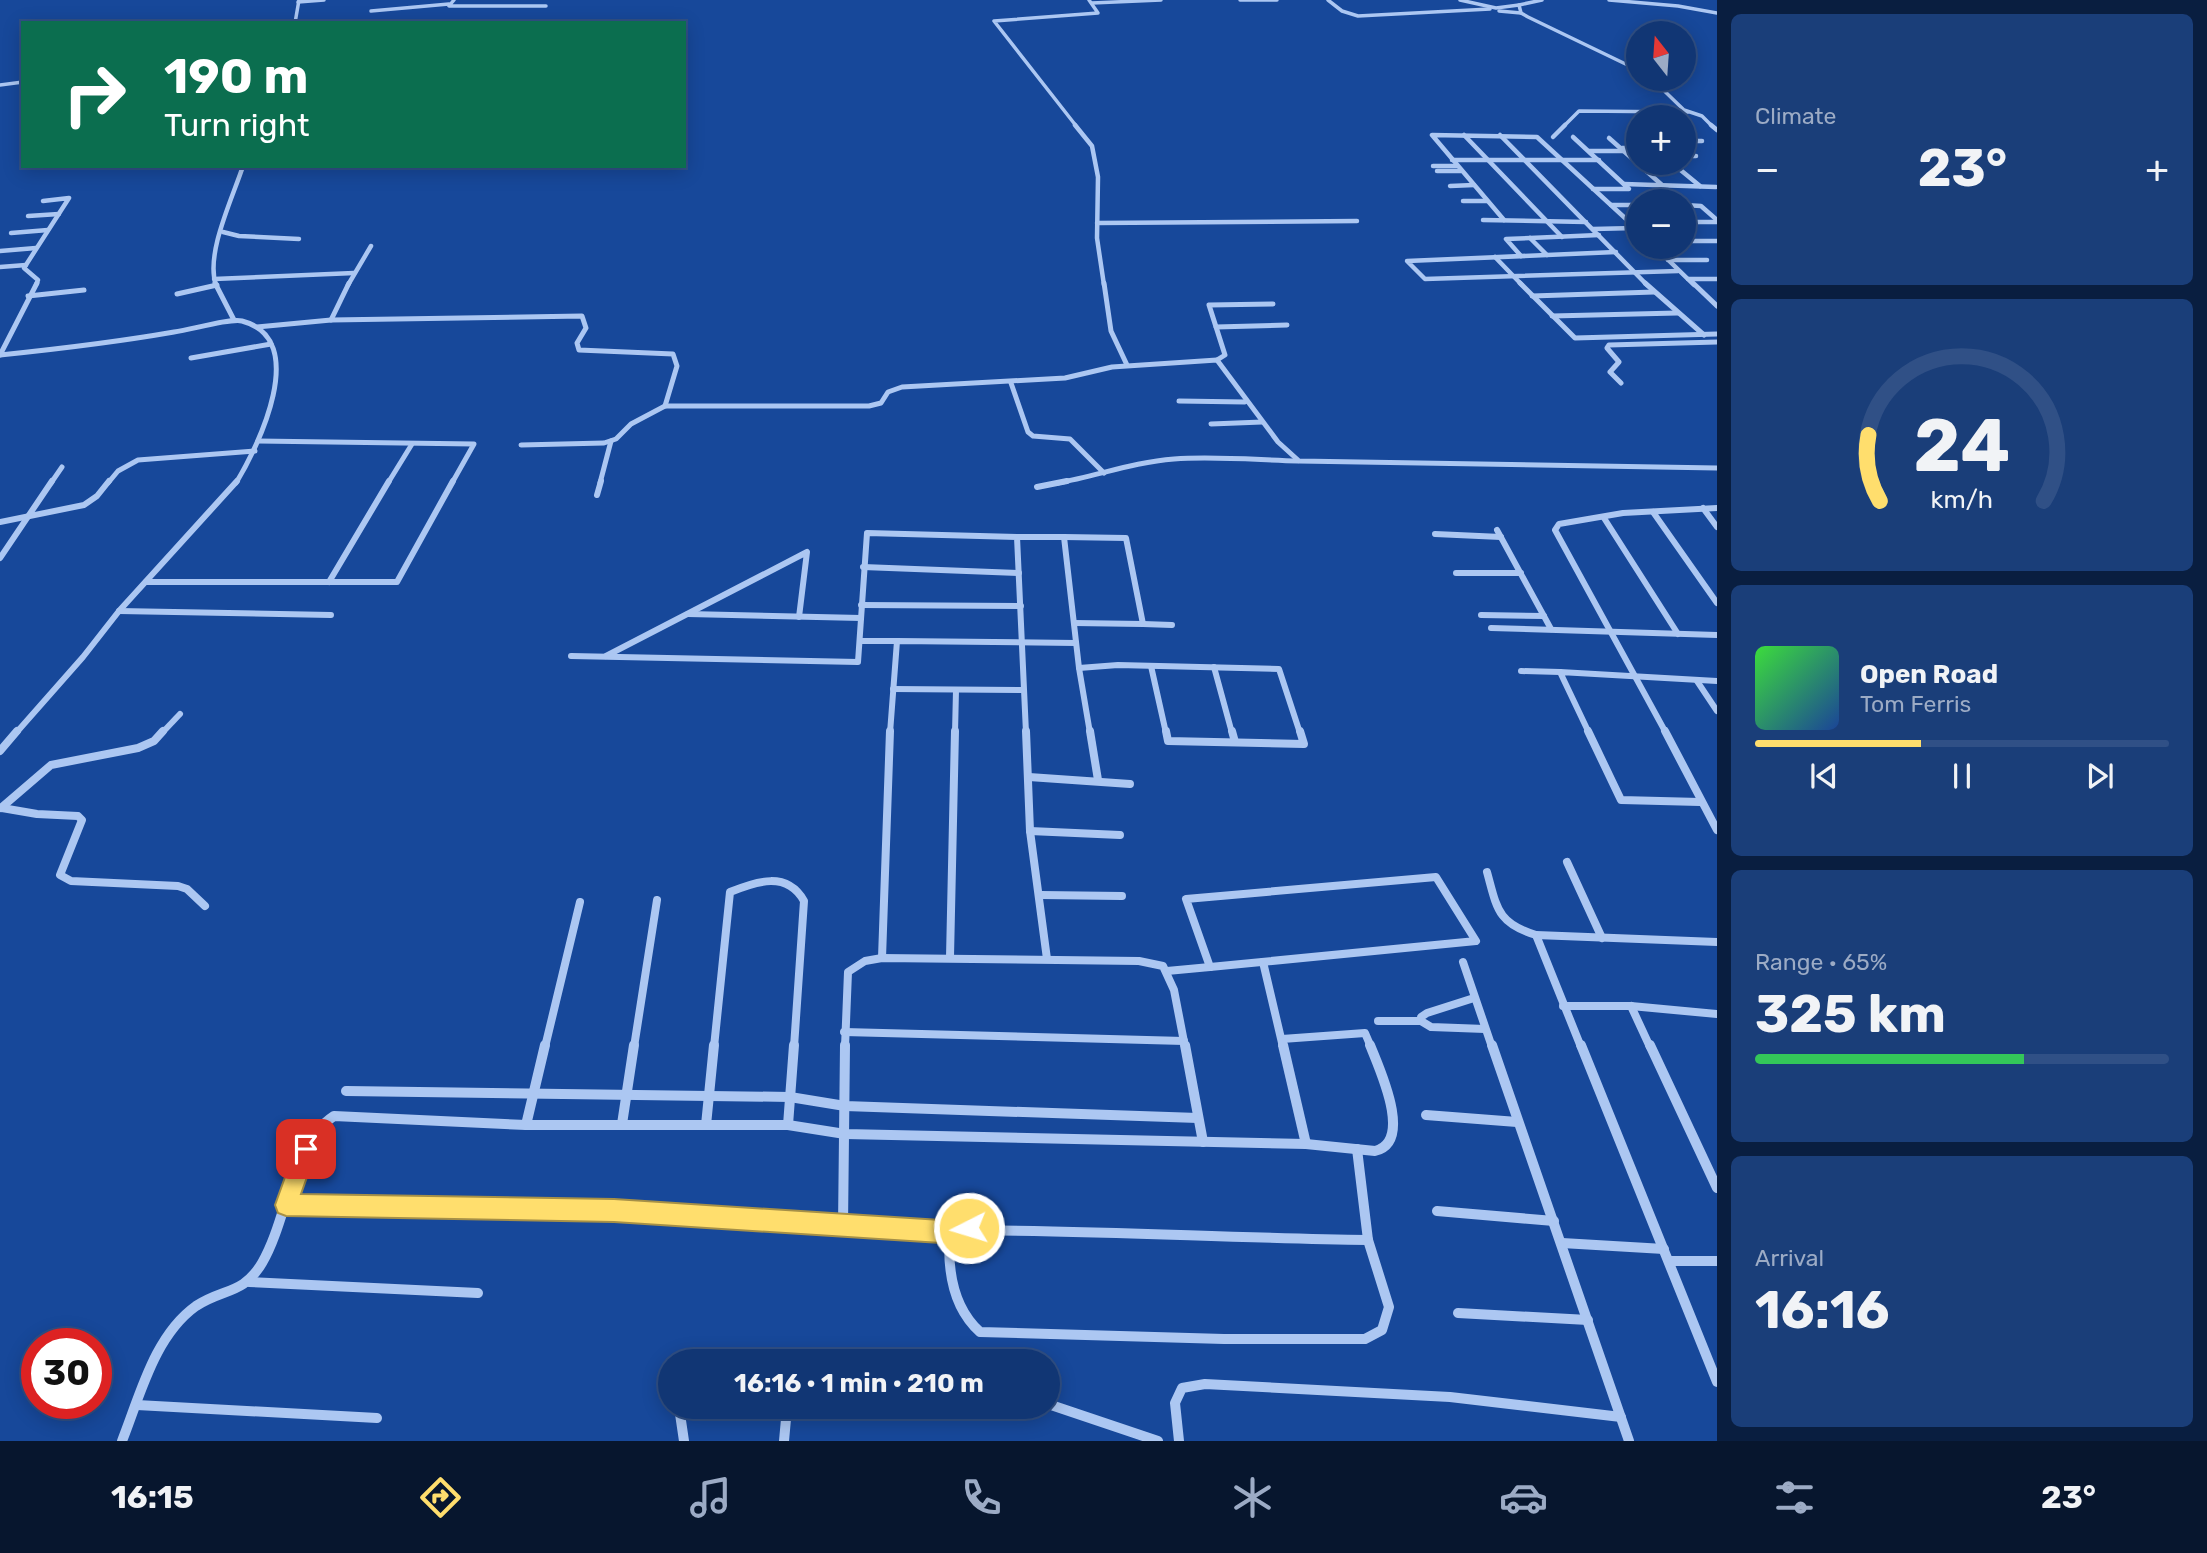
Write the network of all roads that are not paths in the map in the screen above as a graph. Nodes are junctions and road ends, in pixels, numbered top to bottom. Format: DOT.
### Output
graph roads {
  1 [pos="324,0"];
  2 [pos="454,0"];
  3 [pos="1161,0"];
  4 [pos="1240,0"];
  5 [pos="1277,0"];
  6 [pos="1328,0"];
  7 [pos="1460,0"];
  8 [pos="1542,0"];
  9 [pos="1609,0"];
  10 [pos="298,1"];
  11 [pos="1091,2"];
  12 [pos="449,4"];
  13 [pos="1519,5"];
  14 [pos="546,6"];
  15 [pos="1496,8"];
  16 [pos="1481,10"];
  17 [pos="371,12"];
  18 [pos="1521,13"];
  19 [pos="1717,13"];
  20 [pos="295,21"];
  21 [pos="1626,64"];
  22 [pos="21,82"];
  23 [pos="0,85"];
  24 [pos="1665,91"];
  25 [pos="1680,105"];
  26 [pos="1626,111"];
  27 [pos="1696,114"];
  28 [pos="1717,130"];
  29 [pos="1464,135"];
  30 [pos="1499,135"];
  31 [pos="1553,137"];
  32 [pos="1573,137"];
  33 [pos="1609,138"];
  34 [pos="1696,141"];
  35 [pos="1702,141"];
  36 [pos="1622,149"];
  37 [pos="1626,149"];
  38 [pos="1589,151"];
  39 [pos="1452,160"];
  40 [pos="1487,160"];
  41 [pos="1525,160"];
  42 [pos="1562,160"];
  43 [pos="1599,160"];
  44 [pos="1433,166"];
  45 [pos="1457,166"];
  46 [pos="242,168"];
  47 [pos="1437,171"];
  48 [pos="1461,171"];
  49 [pos="1687,175"];
  50 [pos="1624,184"];
  51 [pos="1474,185"];
  52 [pos="1662,185"];
  53 [pos="1450,186"];
  54 [pos="1700,186"];
  55 [pos="1716,187"];
  56 [pos="1593,189"];
  57 [pos="43,201"];
  58 [pos="1463,201"];
  59 [pos="1487,201"];
  60 [pos="1611,205"];
  61 [pos="1626,205"];
  62 [pos="1696,206"];
  63 [pos="59,214"];
  64 [pos="28,216"];
  65 [pos="1626,218"];
  66 [pos="1483,220"];
  67 [pos="1504,220"];
  68 [pos="1357,221"];
  69 [pos="1545,221"];
  70 [pos="1717,221"];
  71 [pos="1586,222"];
  72 [pos="1696,222"];
  73 [pos="1097,223"];
  74 [pos="1592,229"];
  75 [pos="1626,229"];
  76 [pos="48,230"];
  77 [pos="223,232"];
  78 [pos="11,233"];
  79 [pos="1599,235"];
  80 [pos="1562,237"];
  81 [pos="1530,238"];
  82 [pos="299,239"];
  83 [pos="1696,241"];
  84 [pos="1717,241"];
  85 [pos="372,246"];
  86 [pos="36,248"];
  87 [pos="0,251"];
  88 [pos="1616,252"];
  89 [pos="1547,255"];
  90 [pos="1521,256"];
  91 [pos="1496,257"];
  92 [pos="1668,260"];
  93 [pos="1707,260"];
  94 [pos="26,265"];
  95 [pos="0,267"];
  96 [pos="1678,271"];
  97 [pos="1634,272"];
  98 [pos="354,273"];
  99 [pos="1513,275"];
  100 [pos="1687,279"];
  101 [pos="1717,279"];
  102 [pos="216,282"];
  103 [pos="84,290"];
  104 [pos="1654,292"];
  105 [pos="177,294"];
  106 [pos="28,296"];
  107 [pos="1532,296"];
  108 [pos="1273,304"];
  109 [pos="1716,304"];
  110 [pos="1678,313"];
  111 [pos="1552,316"];
  112 [pos="234,320"];
  113 [pos="331,320"];
  114 [pos="1287,325"];
  115 [pos="257,327"];
  116 [pos="1216,327"];
  117 [pos="1717,334"];
  118 [pos="1704,335"];
  119 [pos="1717,342"];
  120 [pos="271,344"];
  121 [pos="0,355"];
  122 [pos="191,358"];
  123 [pos="1217,360"];
  124 [pos="1127,365"];
  125 [pos="1011,383"];
  126 [pos="1621,383"];
  127 [pos="1178,401"];
  128 [pos="1245,402"];
  129 [pos="666,406"];
  130 [pos="1262,422"];
  131 [pos="1211,424"];
  132 [pos="258,441"];
  133 [pos="611,441"];
  134 [pos="412,444"];
  135 [pos="521,445"];
  136 [pos="255,451"];
  137 [pos="1299,461"];
  138 [pos="62,467"];
  139 [pos="1717,468"];
  140 [pos="1104,473"];
  141 [pos="1037,487"];
  142 [pos="597,495"];
  143 [pos="1703,508"];
  144 [pos="1717,508"];
  145 [pos="1653,512"];
  146 [pos="1604,518"];
  147 [pos="29,519"];
  148 [pos="0,522"];
  149 [pos="1717,527"];
  150 [pos="1497,530"];
  151 [pos="1435,534"];
  152 [pos="1017,537"];
  153 [pos="1064,537"];
  154 [pos="1501,537"];
  155 [pos="0,558"];
  156 [pos="863,567"];
  157 [pos="1019,573"];
  158 [pos="1456,573"];
  159 [pos="1521,573"];
  160 [pos="146,582"];
  161 [pos="329,582"];
  162 [pos="1717,603"];
  163 [pos="862,605"];
  164 [pos="1021,606"];
  165 [pos="119,611"];
  166 [pos="687,614"];
  167 [pos="331,615"];
  168 [pos="1481,615"];
  169 [pos="1544,616"];
  170 [pos="799,617"];
  171 [pos="861,618"];
  172 [pos="1074,623"];
  173 [pos="1143,624"];
  174 [pos="1172,625"];
  175 [pos="1491,628"];
  176 [pos="1551,629"];
  177 [pos="1613,633"];
  178 [pos="1678,634"];
  179 [pos="1717,635"];
  180 [pos="860,641"];
  181 [pos="897,641"];
  182 [pos="1022,642"];
  183 [pos="1076,643"];
  184 [pos="571,656"];
  185 [pos="605,657"];
  186 [pos="1151,666"];
  187 [pos="1214,667"];
  188 [pos="1079,668"];
  189 [pos="1521,671"];
  190 [pos="1560,672"];
  191 [pos="1635,675"];
  192 [pos="1697,681"];
  193 [pos="1717,681"];
  194 [pos="893,689"];
  195 [pos="956,690"];
  196 [pos="1023,690"];
  197 [pos="1717,711"];
  198 [pos="180,714"];
  199 [pos="1235,742"];
  200 [pos="0,751"];
  201 [pos="1029,778"];
  202 [pos="1098,780"];
  203 [pos="1130,783"];
  204 [pos="1700,802"];
  205 [pos="1,807"];
  206 [pos="1717,830"];
  207 [pos="1030,831"];
  208 [pos="1120,835"];
  209 [pos="1567,862"];
  210 [pos="1487,872"];
  211 [pos="1041,895"];
  212 [pos="1122,896"];
  213 [pos="657,901"];
  214 [pos="580,902"];
  215 [pos="205,906"];
  216 [pos="1536,935"];
  217 [pos="1602,939"];
  218 [pos="1717,942"];
  219 [pos="950,957"];
  220 [pos="882,958"];
  221 [pos="1047,959"];
  222 [pos="1463,961"];
  223 [pos="1263,962"];
  224 [pos="1210,967"];
  225 [pos="1167,971"];
  226 [pos="1474,998"];
  227 [pos="1563,1006"];
  228 [pos="1631,1006"];
  229 [pos="1717,1014"];
  230 [pos="1378,1021"];
  231 [pos="1421,1021"];
  232 [pos="1485,1029"];
  233 [pos="844,1032"];
  234 [pos="1282,1039"];
  235 [pos="1184,1041"];
  236 [pos="346,1091"];
  237 [pos="534,1094"];
  238 [pos="626,1096"];
  239 [pos="709,1096"];
  240 [pos="790,1097"];
  241 [pos="845,1106"];
  242 [pos="1426,1115"];
  243 [pos="1198,1118"];
  244 [pos="1517,1122"];
  245 [pos="622,1124"];
  246 [pos="526,1125"];
  247 [pos="706,1125"];
  248 [pos="788,1125"];
  249 [pos="845,1133"];
  250 [pos="1203,1142"];
  251 [pos="1307,1144"];
  252 [pos="1357,1149"];
  253 [pos="1717,1188"];
  254 [pos="286,1205"];
  255 [pos="1437,1211"];
  256 [pos="1554,1221"];
  257 [pos="843,1226"];
  258 [pos="950,1230"];
  259 [pos="1368,1240"];
  260 [pos="1562,1243"];
  261 [pos="1664,1250"];
  262 [pos="1670,1261"];
  263 [pos="1717,1261"];
  264 [pos="249,1282"];
  265 [pos="478,1293"];
  266 [pos="1458,1313"];
  267 [pos="1588,1320"];
  268 [pos="1717,1382"];
  269 [pos="137,1405"];
  270 [pos="1060,1408"];
  271 [pos="1621,1417"];
  272 [pos="377,1418"];
  273 [pos="681,1419"];
  274 [pos="786,1419"];
  275 [pos="122,1441"];
  276 [pos="684,1441"];
  277 [pos="784,1441"];
  278 [pos="1158,1441"];
  279 [pos="1179,1441"];
  280 [pos="1629,1441"];
  1 -- 10 [label="street"];
  2 -- 12 [label="street"];
  3 -- 11 [label="street"];
  4 -- 5 [label="street"];
  6 -- 16 [label="street"];
  7 -- 15 [label="street"];
  8 -- 13 [label="street"];
  9 -- 19 [label="street"];
  10 -- 20 [label="street"];
  11 -- 73 [label="street"];
  12 -- 14 [label="street"];
  12 -- 17 [label="street"];
  13 -- 15 [label="street"];
  13 -- 18 [label="street"];
  15 -- 16 [label="street"];
  16 -- 18 [label="street"];
  18 -- 21 [label="street"];
  22 -- 23 [label="street"];
  24 -- 25 [label="street"];
  26 -- 31 [label="street"];
  27 -- 28 [label="street"];
  29 -- 30 [label="street"];
  29 -- 39 [label="street"];
  29 -- 40 [label="street"];
  30 -- 41 [label="street"];
  30 -- 42 [label="street"];
  32 -- 38 [label="street"];
  33 -- 36 [label="street"];
  34 -- 35 [label="street"];
  36 -- 37 [label="street"];
  36 -- 38 [label="street"];
  36 -- 52 [label="street"];
  38 -- 43 [label="street"];
  39 -- 40 [label="street"];
  39 -- 45 [label="street"];
  40 -- 41 [label="street"];
  40 -- 69 [label="street"];
  41 -- 42 [label="street"];
  41 -- 71 [label="street"];
  42 -- 43 [label="street"];
  42 -- 56 [label="street"];
  43 -- 50 [label="street"];
  44 -- 45 [label="street"];
  45 -- 48 [label="street"];
  46 -- 77 [label="street"];
  47 -- 48 [label="street"];
  48 -- 51 [label="street"];
  49 -- 54 [label="street"];
  50 -- 52 [label="street"];
  50 -- 56 [label="street"];
  51 -- 53 [label="street"];
  51 -- 59 [label="street"];
  52 -- 54 [label="street"];
  54 -- 55 [label="street"];
  56 -- 60 [label="street"];
  57 -- 63 [label="street"];
  58 -- 59 [label="street"];
  59 -- 67 [label="street"];
  60 -- 61 [label="street"];
  60 -- 65 [label="street"];
  62 -- 70 [label="street"];
  63 -- 64 [label="street"];
  63 -- 76 [label="street"];
  66 -- 67 [label="street"];
  67 -- 69 [label="street"];
  68 -- 73 [label="street"];
  69 -- 71 [label="street"];
  69 -- 80 [label="street"];
  70 -- 72 [label="street"];
  71 -- 74 [label="street"];
  73 -- 124 [label="street"];
  74 -- 75 [label="street"];
  74 -- 79 [label="street"];
  76 -- 78 [label="street"];
  76 -- 86 [label="street"];
  77 -- 82 [label="street"];
  77 -- 102 [label="street"];
  79 -- 80 [label="street"];
  79 -- 88 [label="street"];
  80 -- 81 [label="street"];
  81 -- 89 [label="street"];
  81 -- 90 [label="street"];
  83 -- 84 [label="street"];
  85 -- 98 [label="street"];
  86 -- 87 [label="street"];
  86 -- 94 [label="street"];
  88 -- 89 [label="street"];
  88 -- 97 [label="street"];
  89 -- 90 [label="street"];
  90 -- 91 [label="street"];
  91 -- 99 [label="street"];
  91 -- 99 [label="street"];
  92 -- 93 [label="street"];
  92 -- 96 [label="street"];
  94 -- 95 [label="street"];
  94 -- 106 [label="street"];
  96 -- 97 [label="street"];
  96 -- 100 [label="street"];
  97 -- 99 [label="street"];
  97 -- 104 [label="street"];
  98 -- 102 [label="street"];
  98 -- 113 [label="street"];
  99 -- 107 [label="street"];
  100 -- 101 [label="street"];
  100 -- 109 [label="street"];
  102 -- 105 [label="street"];
  102 -- 112 [label="street"];
  103 -- 106 [label="street"];
  104 -- 107 [label="street"];
  104 -- 110 [label="street"];
  106 -- 121 [label="street"];
  107 -- 111 [label="street"];
  108 -- 116 [label="street"];
  110 -- 111 [label="street"];
  110 -- 118 [label="street"];
  111 -- 118 [label="street"];
  112 -- 115 [label="street"];
  112 -- 121 [label="street"];
  113 -- 115 [label="street"];
  113 -- 129 [label="street"];
  114 -- 116 [label="street"];
  115 -- 120 [label="street"];
  116 -- 123 [label="street"];
  117 -- 118 [label="street"];
  119 -- 126 [label="street"];
  120 -- 122 [label="street"];
  120 -- 132 [label="street"];
  123 -- 124 [label="street"];
  123 -- 128 [label="street"];
  124 -- 125 [label="street"];
  125 -- 129 [label="street"];
  125 -- 140 [label="street"];
  127 -- 128 [label="street"];
  128 -- 130 [label="street"];
  129 -- 133 [label="street"];
  130 -- 131 [label="street"];
  130 -- 137 [label="street"];
  132 -- 134 [label="street"];
  132 -- 136 [label="street"];
  133 -- 135 [label="street"];
  133 -- 142 [label="street"];
  134 -- 161 [label="street"];
  134 -- 161 [label="street"];
  136 -- 147 [label="street"];
  136 -- 160 [label="street"];
  137 -- 139 [label="street"];
  137 -- 140 [label="street"];
  138 -- 147 [label="street"];
  140 -- 141 [label="street"];
  143 -- 144 [label="street"];
  143 -- 145 [label="street"];
  143 -- 149 [label="street"];
  145 -- 146 [label="street"];
  145 -- 162 [label="street"];
  146 -- 177 [label="street"];
  146 -- 178 [label="street"];
  147 -- 148 [label="street"];
  147 -- 155 [label="street"];
  150 -- 154 [label="street"];
  151 -- 154 [label="street"];
  152 -- 153 [label="street"];
  152 -- 156 [label="street"];
  152 -- 157 [label="street"];
  153 -- 172 [label="street"];
  153 -- 173 [label="street"];
  154 -- 159 [label="street"];
  156 -- 157 [label="street"];
  156 -- 163 [label="street"];
  157 -- 164 [label="street"];
  158 -- 159 [label="street"];
  159 -- 169 [label="street"];
  160 -- 161 [label="street"];
  160 -- 165 [label="street"];
  163 -- 164 [label="street"];
  163 -- 171 [label="street"];
  164 -- 182 [label="street"];
  165 -- 167 [label="street"];
  165 -- 200 [label="street"];
  166 -- 170 [label="street"];
  166 -- 170 [label="street"];
  166 -- 185 [label="street"];
  168 -- 169 [label="street"];
  169 -- 176 [label="street"];
  170 -- 171 [label="street"];
  171 -- 180 [label="street"];
  172 -- 173 [label="street"];
  172 -- 183 [label="street"];
  173 -- 174 [label="street"];
  175 -- 176 [label="street"];
  176 -- 177 [label="street"];
  177 -- 178 [label="street"];
  177 -- 191 [label="street"];
  178 -- 179 [label="street"];
  180 -- 181 [label="street"];
  180 -- 185 [label="street"];
  181 -- 182 [label="street"];
  181 -- 194 [label="street"];
  182 -- 183 [label="street"];
  182 -- 196 [label="street"];
  183 -- 188 [label="street"];
  184 -- 185 [label="street"];
  186 -- 187 [label="street"];
  186 -- 188 [label="street"];
  186 -- 199 [label="street"];
  187 -- 199 [label="street"];
  187 -- 199 [label="street"];
  188 -- 202 [label="street"];
  189 -- 190 [label="street"];
  190 -- 191 [label="street"];
  190 -- 204 [label="street"];
  191 -- 192 [label="street"];
  191 -- 204 [label="street"];
  192 -- 193 [label="street"];
  192 -- 197 [label="street"];
  194 -- 195 [label="street"];
  194 -- 220 [label="street"];
  195 -- 196 [label="street"];
  195 -- 219 [label="street"];
  196 -- 201 [label="street"];
  198 -- 205 [label="street"];
  201 -- 202 [label="street"];
  201 -- 207 [label="street"];
  202 -- 203 [label="street"];
  204 -- 206 [label="street"];
  205 -- 215 [label="street"];
  207 -- 208 [label="street"];
  207 -- 211 [label="street"];
  209 -- 217 [label="street"];
  210 -- 216 [label="street"];
  211 -- 212 [label="street"];
  211 -- 221 [label="street"];
  213 -- 238 [label="street"];
  214 -- 237 [label="street"];
  216 -- 217 [label="street"];
  216 -- 227 [label="street"];
  217 -- 218 [label="street"];
  219 -- 220 [label="street"];
  219 -- 221 [label="street"];
  220 -- 233 [label="street"];
  221 -- 225 [label="street"];
  222 -- 226 [label="street"];
  223 -- 224 [label="street"];
  223 -- 224 [label="street"];
  223 -- 234 [label="street"];
  224 -- 225 [label="street"];
  225 -- 235 [label="street"];
  226 -- 231 [label="street"];
  226 -- 232 [label="street"];
  227 -- 228 [label="street"];
  227 -- 261 [label="street"];
  228 -- 229 [label="street"];
  228 -- 253 [label="street"];
  230 -- 231 [label="street"];
  231 -- 232 [label="street"];
  232 -- 244 [label="street"];
  233 -- 235 [label="street"];
  233 -- 241 [label="street"];
  234 -- 251 [label="street"];
  234 -- 252 [label="street"];
  235 -- 243 [label="street"];
  236 -- 237 [label="street"];
  237 -- 238 [label="street"];
  237 -- 246 [label="street"];
  238 -- 239 [label="street"];
  238 -- 245 [label="street"];
  239 -- 240 [label="street"];
  239 -- 240 [label="street"];
  239 -- 247 [label="street"];
  240 -- 241 [label="street"];
  240 -- 248 [label="street"];
  241 -- 243 [label="street"];
  241 -- 249 [label="street"];
  242 -- 244 [label="street"];
  243 -- 250 [label="street"];
  244 -- 256 [label="street"];
  245 -- 246 [label="street"];
  245 -- 247 [label="street"];
  246 -- 254 [label="street"];
  247 -- 248 [label="street"];
  248 -- 249 [label="street"];
  249 -- 250 [label="street"];
  249 -- 257 [label="street"];
  250 -- 251 [label="street"];
  251 -- 252 [label="street"];
  252 -- 259 [label="street"];
  254 -- 257 [label="street"];
  254 -- 264 [label="street"];
  255 -- 256 [label="street"];
  256 -- 260 [label="street"];
  257 -- 258 [label="street"];
  258 -- 259 [label="street"];
  258 -- 259 [label="street"];
  260 -- 261 [label="street"];
  260 -- 267 [label="street"];
  261 -- 262 [label="street"];
  262 -- 263 [label="street"];
  262 -- 268 [label="street"];
  264 -- 265 [label="street"];
  264 -- 269 [label="street"];
  266 -- 267 [label="street"];
  267 -- 271 [label="street"];
  269 -- 272 [label="street"];
  269 -- 275 [label="street"];
  270 -- 278 [label="street"];
  271 -- 279 [label="street"];
  271 -- 280 [label="street"];
  273 -- 276 [label="street"];
  274 -- 277 [label="street"];
}
